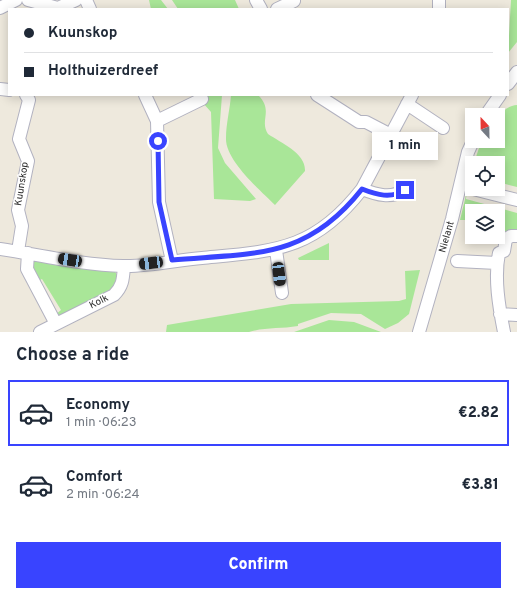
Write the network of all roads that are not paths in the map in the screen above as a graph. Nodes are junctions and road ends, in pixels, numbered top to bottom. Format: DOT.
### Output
graph roads {
  1 [pos="16,0"];
  2 [pos="28,0"];
  3 [pos="76,0"];
  4 [pos="296,3"];
  5 [pos="0,8"];
  6 [pos="280,8"];
  7 [pos="517,72"];
  8 [pos="509,83"];
  9 [pos="26,96"];
  10 [pos="145,96"];
  11 [pos="319,96"];
  12 [pos="499,96"];
  13 [pos="202,100"];
  14 [pos="409,100"];
  15 [pos="491,108"];
  16 [pos="157,121"];
  17 [pos="444,128"];
  18 [pos="391,135"];
  19 [pos="471,148"];
  20 [pos="459,186"];
  21 [pos="465,187"];
  22 [pos="362,189"];
  23 [pos="405,190"];
  24 [pos="501,196"];
  25 [pos="517,200"];
  26 [pos="517,236"];
  27 [pos="0,248"];
  28 [pos="276,250"];
  29 [pos="23,252"];
  30 [pos="172,260"];
  31 [pos="457,261"];
  32 [pos="497,264"];
  33 [pos="124,266"];
  34 [pos="282,293"];
  35 [pos="500,314"];
  36 [pos="517,315"];
  37 [pos="56,324"];
  38 [pos="40,332"];
  39 [pos="420,332"];
  40 [pos="504,332"];
  1 -- 5 [label="street"];
  2 -- 3 [label="street"];
  4 -- 6 [label="street"];
  7 -- 8 [label="street"];
  9 -- 29 [label="street, Kuunskop"];
  10 -- 16 [label="street"];
  11 -- 18 [label="street"];
  12 -- 15 [label="street"];
  13 -- 16 [label="street"];
  14 -- 17 [label="street"];
  14 -- 18 [label="street"];
  16 -- 30 [label="street"];
  18 -- 22 [label="street"];
  19 -- 20 [label="street, Nielant"];
  20 -- 21 [label="street"];
  20 -- 39 [label="street, Nielant"];
  22 -- 23 [label="street"];
  22 -- 28 [label="street"];
  24 -- 25 [label="street"];
  26 -- 32 [label="street"];
  27 -- 29 [label="street"];
  28 -- 30 [label="street"];
  28 -- 34 [label="street"];
  29 -- 33 [label="street"];
  29 -- 37 [label="street"];
  30 -- 33 [label="street"];
  31 -- 32 [label="street"];
  32 -- 35 [label="street"];
  33 -- 37 [label="street, Kolk"];
  35 -- 36 [label="street"];
  35 -- 40 [label="street"];
  37 -- 38 [label="street, Kolk"];
}
